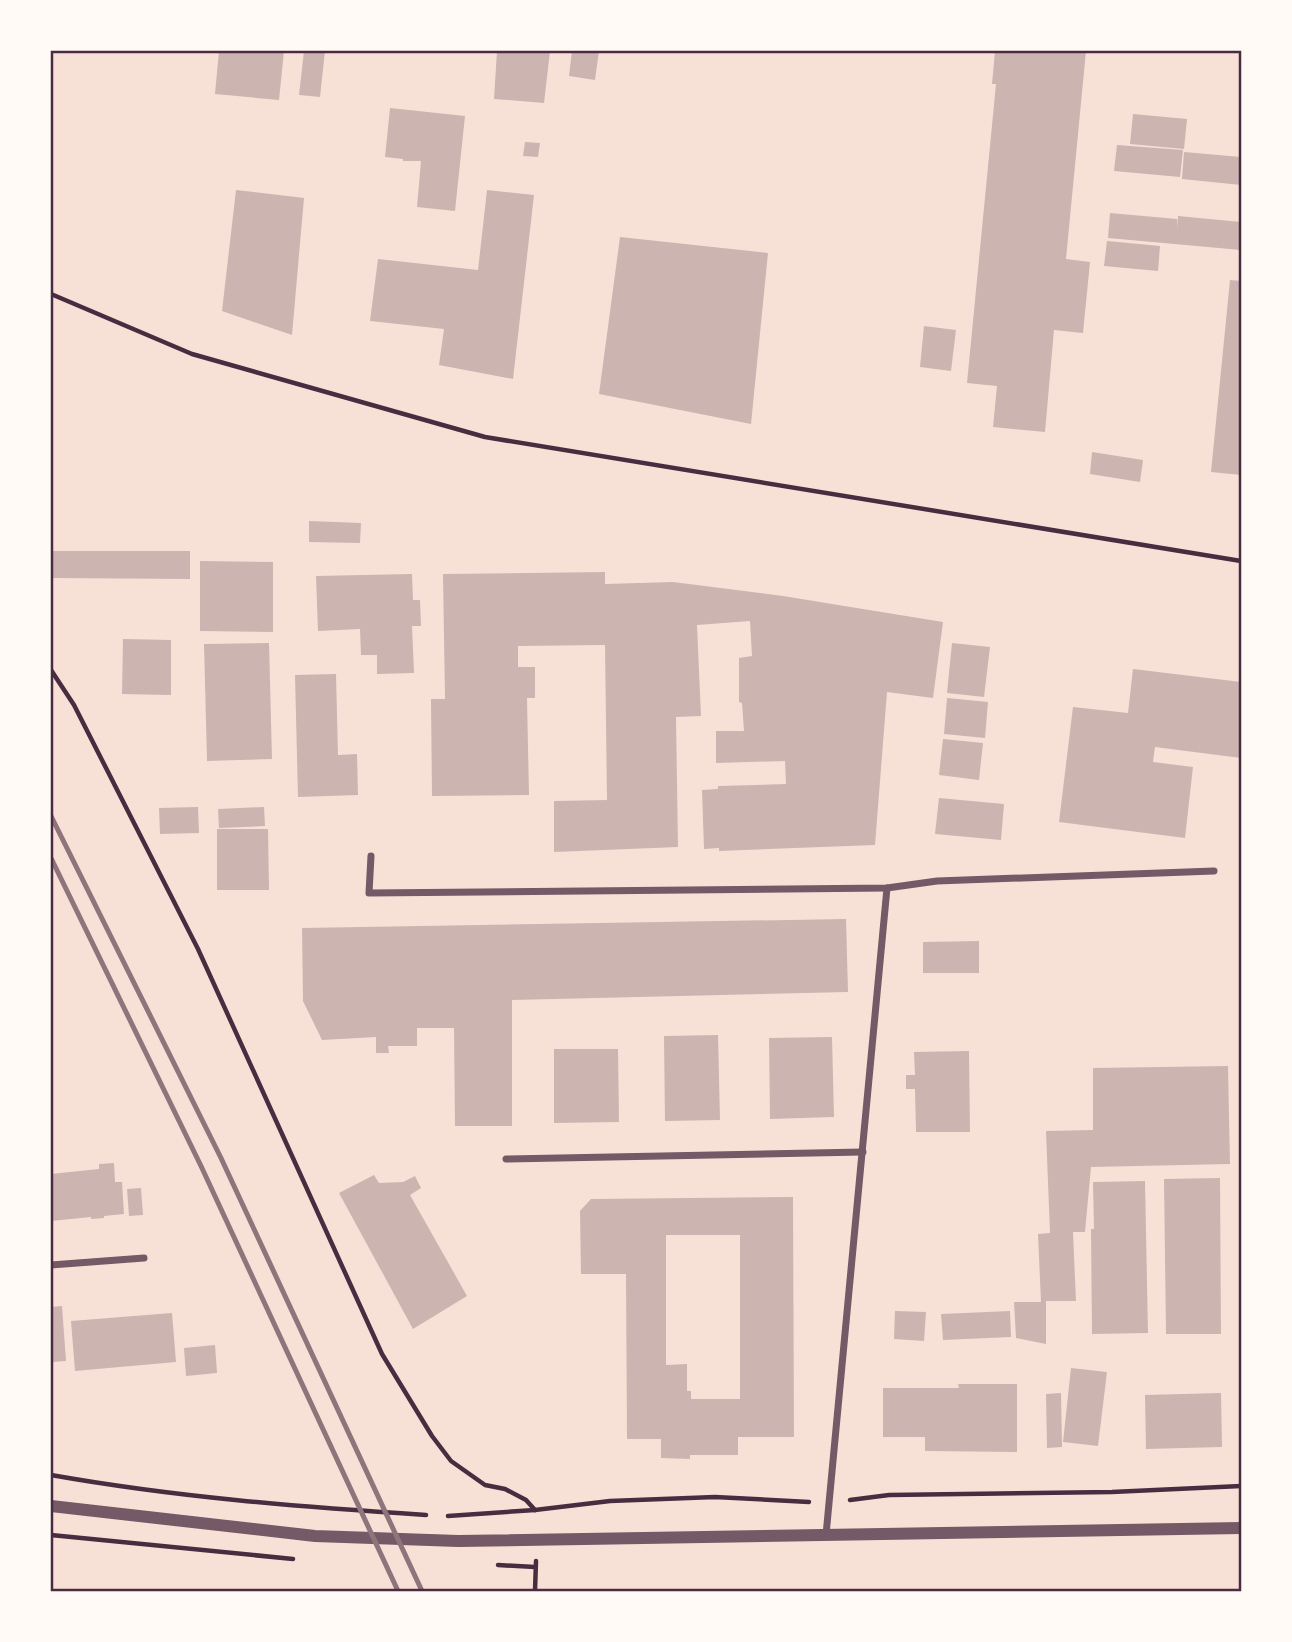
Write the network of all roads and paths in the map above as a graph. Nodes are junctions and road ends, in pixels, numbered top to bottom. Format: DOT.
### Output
graph roads {
  1 [pos="51,295"];
  2 [pos="1241,561"];
  3 [pos="51,670"];
  4 [pos="371,856"];
  5 [pos="1214,871"];
  6 [pos="887,888"];
  7 [pos="863,1152"];
  8 [pos="506,1159"];
  9 [pos="144,1258"];
  10 [pos="51,1265"];
  11 [pos="51,1475"];
  12 [pos="1241,1486"];
  13 [pos="828,1502"];
  14 [pos="51,1506"];
  15 [pos="536,1510"];
  16 [pos="433,1515"];
  17 [pos="446,1516"];
  18 [pos="1241,1528"];
  19 [pos="51,1535"];
  20 [pos="826,1536"];
  21 [pos="536,1539"];
  22 [pos="299,1560"];
  23 [pos="535,1591"];
  1 -- 2 [label="path"];
  3 -- 15 [label="path"];
  4 -- 6 [label="street"];
  5 -- 6 [label="street"];
  6 -- 7 [label="street"];
  7 -- 8 [label="street"];
  7 -- 13 [label="street"];
  9 -- 10 [label="street"];
  11 -- 16 [label="path"];
  12 -- 13 [label="path"];
  13 -- 15 [label="path"];
  13 -- 20 [label="street"];
  14 -- 21 [label="street"];
  15 -- 17 [label="path"];
  15 -- 21 [label="path"];
  18 -- 20 [label="street"];
  19 -- 22 [label="path"];
  20 -- 21 [label="street"];
  21 -- 23 [label="path"];
}
